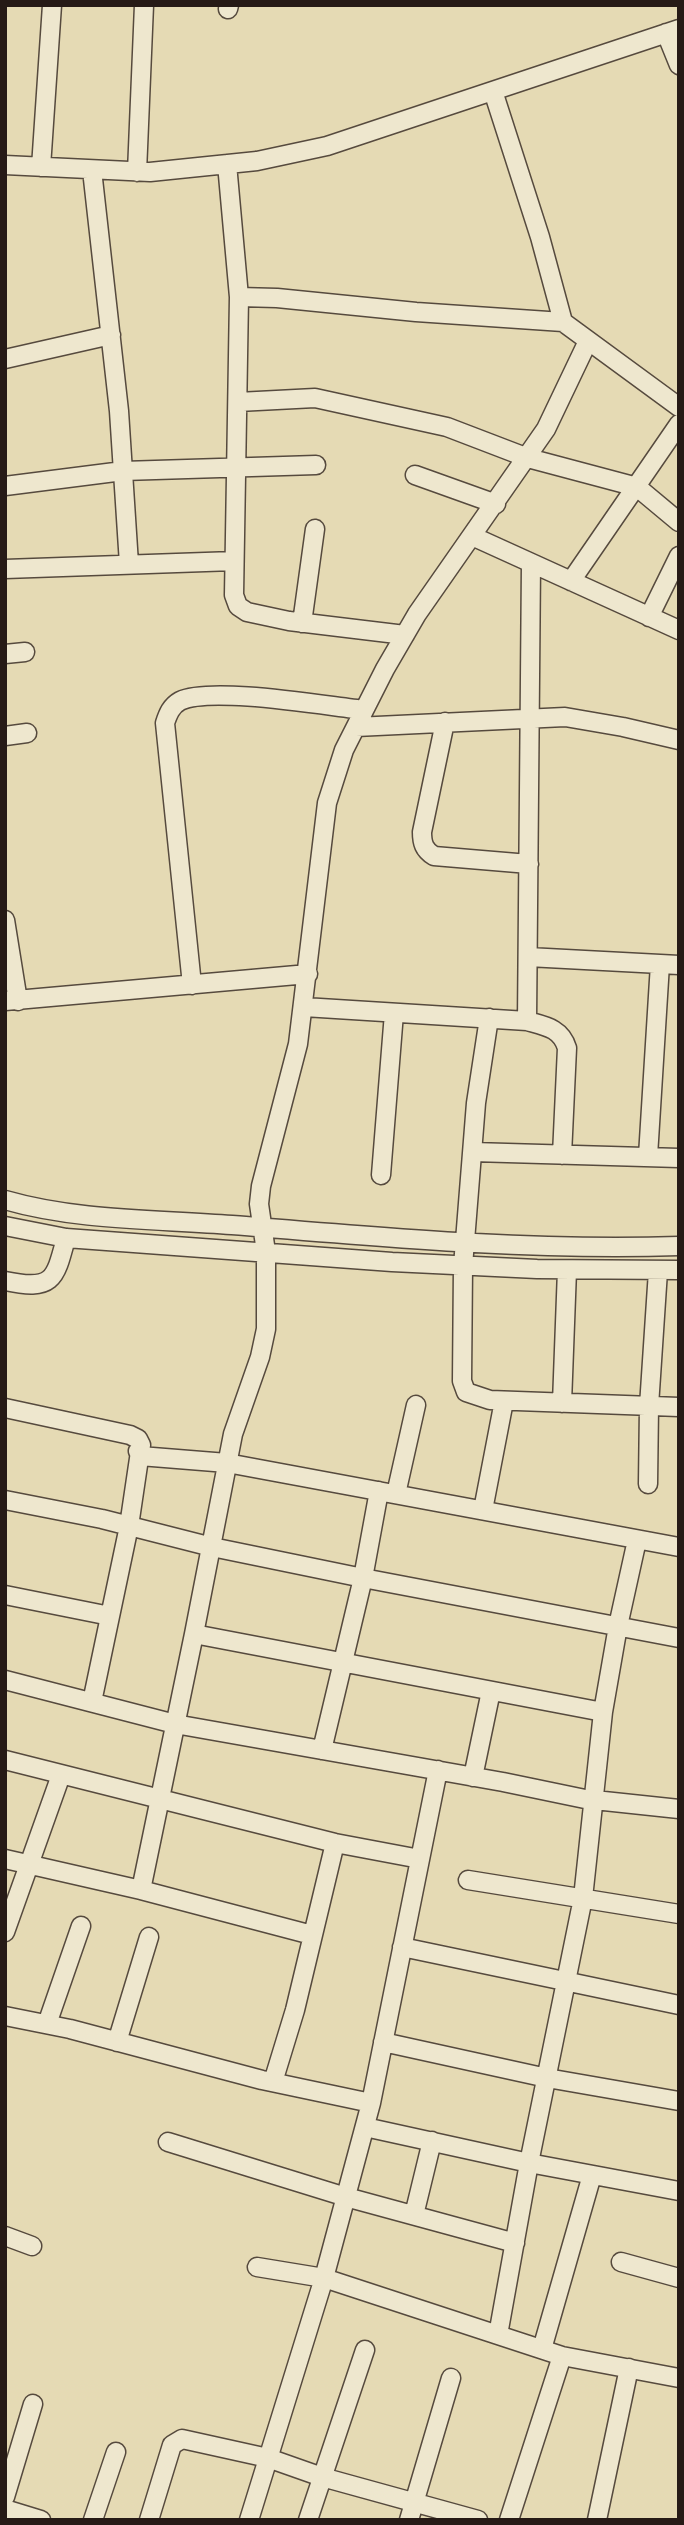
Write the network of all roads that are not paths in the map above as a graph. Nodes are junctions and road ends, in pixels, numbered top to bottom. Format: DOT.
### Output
graph roads {
  1 [pos="52,5"];
  2 [pos="141,6"];
  3 [pos="672,31"];
  4 [pos="679,65"];
  5 [pos="493,90"];
  6 [pos="227,164"];
  7 [pos="5,165"];
  8 [pos="41,167"];
  9 [pos="92,170"];
  10 [pos="137,172"];
  11 [pos="239,297"];
  12 [pos="563,322"];
  13 [pos="111,335"];
  14 [pos="589,341"];
  15 [pos="5,359"];
  16 [pos="238,402"];
  17 [pos="679,407"];
  18 [pos="679,424"];
  19 [pos="528,458"];
  20 [pos="316,465"];
  21 [pos="236,468"];
  22 [pos="123,471"];
  23 [pos="415,475"];
  24 [pos="5,486"];
  25 [pos="637,487"];
  26 [pos="496,504"];
  27 [pos="679,522"];
  28 [pos="315,529"];
  29 [pos="472,536"];
  30 [pos="679,556"];
  31 [pos="233,561"];
  32 [pos="531,563"];
  33 [pos="129,565"];
  34 [pos="5,569"];
  35 [pos="571,581"];
  36 [pos="649,617"];
  37 [pos="302,623"];
  38 [pos="679,630"];
  39 [pos="405,635"];
  40 [pos="24,652"];
  41 [pos="5,654"];
  42 [pos="529,717"];
  43 [pos="360,718"];
  44 [pos="445,722"];
  45 [pos="27,733"];
  46 [pos="5,736"];
  47 [pos="679,740"];
  48 [pos="529,864"];
  49 [pos="5,920"];
  50 [pos="528,957"];
  51 [pos="660,964"];
  52 [pos="679,965"];
  53 [pos="308,974"];
  54 [pos="191,985"];
  55 [pos="11,1001"];
  56 [pos="304,1007"];
  57 [pos="394,1013"];
  58 [pos="489,1018"];
  59 [pos="527,1021"];
  60 [pos="473,1152"];
  61 [pos="562,1155"];
  62 [pos="648,1156"];
  63 [pos="679,1158"];
  64 [pos="381,1175"];
  65 [pos="5,1200"];
  66 [pos="5,1226"];
  67 [pos="261,1228"];
  68 [pos="66,1238"];
  69 [pos="465,1242"];
  70 [pos="679,1246"];
  71 [pos="266,1252"];
  72 [pos="463,1266"];
  73 [pos="567,1269"];
  74 [pos="679,1270"];
  75 [pos="659,1271"];
  76 [pos="5,1281"];
  77 [pos="504,1401"];
  78 [pos="562,1403"];
  79 [pos="416,1405"];
  80 [pos="649,1406"];
  81 [pos="679,1407"];
  82 [pos="5,1408"];
  83 [pos="139,1453"];
  84 [pos="228,1463"];
  85 [pos="648,1485"];
  86 [pos="388,1493"];
  87 [pos="5,1500"];
  88 [pos="483,1510"];
  89 [pos="129,1526"];
  90 [pos="637,1539"];
  91 [pos="212,1547"];
  92 [pos="679,1548"];
  93 [pos="363,1578"];
  94 [pos="5,1595"];
  95 [pos="110,1616"];
  96 [pos="618,1626"];
  97 [pos="194,1634"];
  98 [pos="679,1638"];
  99 [pos="343,1663"];
  100 [pos="5,1680"];
  101 [pos="491,1691"];
  102 [pos="92,1702"];
  103 [pos="603,1712"];
  104 [pos="175,1724"];
  105 [pos="322,1750"];
  106 [pos="5,1760"];
  107 [pos="438,1770"];
  108 [pos="61,1775"];
  109 [pos="473,1776"];
  110 [pos="161,1799"];
  111 [pos="592,1800"];
  112 [pos="679,1809"];
  113 [pos="335,1843"];
  114 [pos="5,1858"];
  115 [pos="420,1859"];
  116 [pos="29,1865"];
  117 [pos="468,1880"];
  118 [pos="141,1890"];
  119 [pos="583,1898"];
  120 [pos="679,1914"];
  121 [pos="80,1926"];
  122 [pos="5,1932"];
  123 [pos="312,1935"];
  124 [pos="149,1937"];
  125 [pos="402,1947"];
  126 [pos="566,1982"];
  127 [pos="679,2006"];
  128 [pos="5,2016"];
  129 [pos="47,2024"];
  130 [pos="117,2042"];
  131 [pos="383,2042"];
  132 [pos="547,2078"];
  133 [pos="273,2082"];
  134 [pos="679,2102"];
  135 [pos="371,2103"];
  136 [pos="365,2126"];
  137 [pos="432,2141"];
  138 [pos="168,2142"];
  139 [pos="529,2163"];
  140 [pos="592,2175"];
  141 [pos="679,2191"];
  142 [pos="346,2197"];
  143 [pos="414,2215"];
  144 [pos="5,2236"];
  145 [pos="515,2243"];
  146 [pos="32,2246"];
  147 [pos="621,2262"];
  148 [pos="257,2267"];
  149 [pos="324,2278"];
  150 [pos="679,2278"];
  151 [pos="498,2335"];
  152 [pos="542,2349"];
  153 [pos="365,2350"];
  154 [pos="562,2356"];
  155 [pos="629,2368"];
  156 [pos="451,2378"];
  157 [pos="679,2378"];
  158 [pos="33,2404"];
  159 [pos="116,2452"];
  160 [pos="268,2458"];
  161 [pos="322,2476"];
  162 [pos="5,2497"];
  163 [pos="5,2509"];
  164 [pos="412,2511"];
  165 [pos="41,2520"];
  166 [pos="93,2520"];
  167 [pos="149,2520"];
  168 [pos="249,2520"];
  169 [pos="308,2520"];
  170 [pos="478,2520"];
  171 [pos="509,2520"];
  172 [pos="597,2520"];
  1 -- 8 [label="street"];
  2 -- 10 [label="street"];
  3 -- 4 [label="street"];
  3 -- 5 [label="street"];
  5 -- 6 [label="street"];
  5 -- 12 [label="street"];
  6 -- 10 [label="street"];
  6 -- 11 [label="street"];
  7 -- 8 [label="street"];
  8 -- 9 [label="street"];
  9 -- 10 [label="street"];
  9 -- 13 [label="street"];
  11 -- 12 [label="street"];
  11 -- 16 [label="street"];
  12 -- 14 [label="street"];
  13 -- 15 [label="street"];
  13 -- 22 [label="street"];
  14 -- 17 [label="street"];
  14 -- 19 [label="street"];
  16 -- 19 [label="street"];
  16 -- 21 [label="street"];
  18 -- 25 [label="street"];
  19 -- 25 [label="street"];
  19 -- 26 [label="street"];
  20 -- 21 [label="street"];
  21 -- 22 [label="street"];
  21 -- 31 [label="street"];
  22 -- 24 [label="street"];
  22 -- 33 [label="street"];
  23 -- 26 [label="street"];
  25 -- 27 [label="street"];
  25 -- 35 [label="street"];
  26 -- 29 [label="street"];
  28 -- 37 [label="street"];
  29 -- 32 [label="street"];
  29 -- 39 [label="street"];
  30 -- 36 [label="street"];
  31 -- 33 [label="street"];
  31 -- 37 [label="street"];
  32 -- 35 [label="street"];
  32 -- 42 [label="street"];
  33 -- 34 [label="street"];
  35 -- 36 [label="street"];
  36 -- 38 [label="street"];
  37 -- 39 [label="street"];
  39 -- 43 [label="street"];
  40 -- 41 [label="street"];
  42 -- 44 [label="street"];
  42 -- 47 [label="street"];
  42 -- 48 [label="street"];
  43 -- 44 [label="street"];
  43 -- 53 [label="street"];
  43 -- 54 [label="street"];
  44 -- 48 [label="street"];
  45 -- 46 [label="street"];
  48 -- 50 [label="street"];
  49 -- 55 [label="street"];
  50 -- 51 [label="street"];
  50 -- 59 [label="street"];
  51 -- 52 [label="street"];
  51 -- 62 [label="street"];
  53 -- 54 [label="street"];
  53 -- 56 [label="street"];
  54 -- 55 [label="street"];
  56 -- 57 [label="street"];
  56 -- 67 [label="street"];
  57 -- 58 [label="street"];
  57 -- 64 [label="street"];
  58 -- 59 [label="street"];
  58 -- 60 [label="street"];
  59 -- 61 [label="street"];
  60 -- 61 [label="street"];
  60 -- 69 [label="street"];
  61 -- 62 [label="street"];
  62 -- 63 [label="street"];
  65 -- 67 [label="street"];
  66 -- 68 [label="street"];
  67 -- 69 [label="street"];
  67 -- 71 [label="street"];
  68 -- 71 [label="street"];
  68 -- 76 [label="street"];
  69 -- 70 [label="street"];
  69 -- 72 [label="street"];
  71 -- 72 [label="street"];
  71 -- 84 [label="street"];
  72 -- 73 [label="street"];
  72 -- 77 [label="street"];
  73 -- 75 [label="street"];
  73 -- 78 [label="street"];
  74 -- 75 [label="street"];
  75 -- 80 [label="street"];
  77 -- 78 [label="street"];
  77 -- 88 [label="street"];
  78 -- 80 [label="street"];
  79 -- 86 [label="street"];
  80 -- 81 [label="street"];
  80 -- 85 [label="street"];
  82 -- 83 [label="street"];
  83 -- 84 [label="street"];
  83 -- 89 [label="street"];
  84 -- 86 [label="street"];
  84 -- 91 [label="street"];
  86 -- 88 [label="street"];
  86 -- 93 [label="street"];
  87 -- 89 [label="street"];
  88 -- 90 [label="street"];
  89 -- 91 [label="street"];
  89 -- 95 [label="street"];
  90 -- 92 [label="street"];
  90 -- 96 [label="street"];
  91 -- 93 [label="street"];
  91 -- 97 [label="street"];
  93 -- 96 [label="street"];
  93 -- 99 [label="street"];
  94 -- 95 [label="street"];
  95 -- 102 [label="street"];
  96 -- 98 [label="street"];
  96 -- 103 [label="street"];
  97 -- 99 [label="street"];
  97 -- 104 [label="street"];
  99 -- 101 [label="street"];
  99 -- 105 [label="street"];
  100 -- 102 [label="street"];
  101 -- 103 [label="street"];
  101 -- 109 [label="street"];
  102 -- 104 [label="street"];
  103 -- 111 [label="street"];
  104 -- 105 [label="street"];
  104 -- 110 [label="street"];
  105 -- 107 [label="street"];
  106 -- 108 [label="street"];
  107 -- 109 [label="street"];
  107 -- 115 [label="street"];
  108 -- 110 [label="street"];
  108 -- 116 [label="street"];
  109 -- 111 [label="street"];
  110 -- 113 [label="street"];
  110 -- 118 [label="street"];
  111 -- 112 [label="street"];
  111 -- 119 [label="street"];
  113 -- 115 [label="street"];
  113 -- 123 [label="street"];
  114 -- 116 [label="street"];
  115 -- 125 [label="street"];
  116 -- 118 [label="street"];
  116 -- 122 [label="street"];
  117 -- 119 [label="street"];
  118 -- 123 [label="street"];
  119 -- 120 [label="street"];
  119 -- 126 [label="street"];
  121 -- 129 [label="street"];
  123 -- 133 [label="street"];
  124 -- 130 [label="street"];
  125 -- 126 [label="street"];
  125 -- 131 [label="street"];
  126 -- 127 [label="street"];
  126 -- 132 [label="street"];
  128 -- 129 [label="street"];
  129 -- 130 [label="street"];
  130 -- 133 [label="street"];
  131 -- 132 [label="street"];
  131 -- 135 [label="street"];
  132 -- 134 [label="street"];
  132 -- 139 [label="street"];
  133 -- 135 [label="street"];
  135 -- 136 [label="street"];
  136 -- 137 [label="street"];
  136 -- 142 [label="street"];
  137 -- 139 [label="street"];
  137 -- 143 [label="street"];
  138 -- 142 [label="street"];
  139 -- 140 [label="street"];
  139 -- 145 [label="street"];
  140 -- 141 [label="street"];
  140 -- 152 [label="street"];
  142 -- 143 [label="street"];
  142 -- 149 [label="street"];
  143 -- 145 [label="street"];
  144 -- 146 [label="street"];
  145 -- 151 [label="street"];
  147 -- 150 [label="street"];
  148 -- 149 [label="street"];
  149 -- 151 [label="street"];
  149 -- 160 [label="street"];
  151 -- 152 [label="street"];
  152 -- 154 [label="street"];
  153 -- 161 [label="street"];
  154 -- 155 [label="street"];
  154 -- 171 [label="street"];
  155 -- 157 [label="street"];
  155 -- 172 [label="street"];
  156 -- 164 [label="street"];
  158 -- 162 [label="street"];
  159 -- 166 [label="street"];
  160 -- 161 [label="street"];
  160 -- 167 [label="street"];
  160 -- 168 [label="street"];
  161 -- 164 [label="street"];
  161 -- 169 [label="street"];
  163 -- 165 [label="street"];
  164 -- 170 [label="street"];
}
